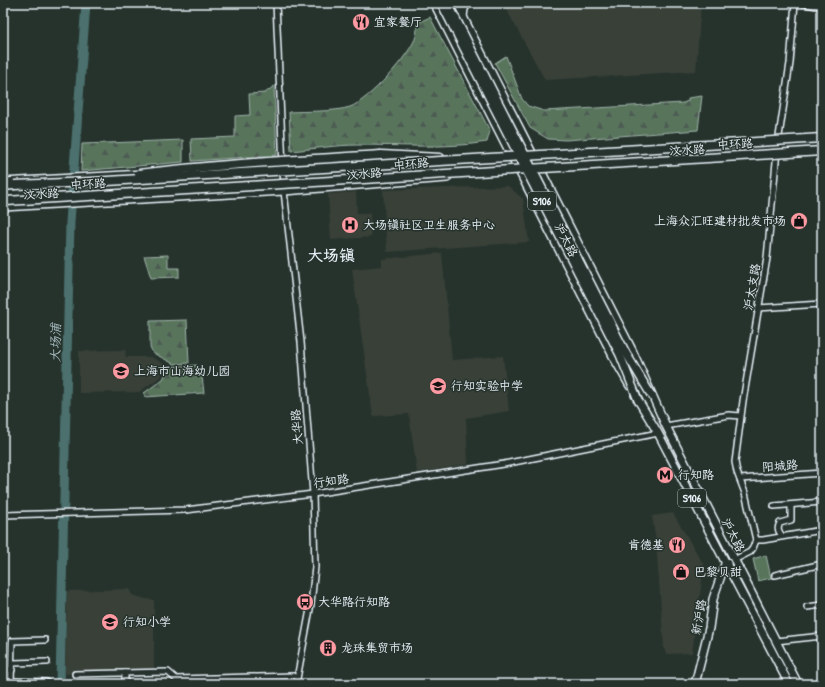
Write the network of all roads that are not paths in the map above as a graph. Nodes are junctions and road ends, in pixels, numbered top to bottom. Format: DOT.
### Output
graph roads {
  1 [pos="276,3"];
  2 [pos="434,3"];
  3 [pos="441,3"];
  4 [pos="448,3"];
  5 [pos="456,3"];
  6 [pos="469,3"];
  7 [pos="795,3"];
  8 [pos="801,3"];
  9 [pos="822,7"];
  10 [pos="464,18"];
  11 [pos="822,138"];
  12 [pos="778,143"];
  13 [pos="822,145"];
  14 [pos="821,153"];
  15 [pos="512,154"];
  16 [pos="687,154"];
  17 [pos="777,156"];
  18 [pos="441,158"];
  19 [pos="535,158"];
  20 [pos="605,159"];
  21 [pos="668,162"];
  22 [pos="628,165"];
  23 [pos="283,168"];
  24 [pos="541,170"];
  25 [pos="519,172"];
  26 [pos="3,182"];
  27 [pos="79,183"];
  28 [pos="3,186"];
  29 [pos="284,191"];
  30 [pos="4,203"];
  31 [pos="822,304"];
  32 [pos="758,308"];
  33 [pos="651,395"];
  34 [pos="638,400"];
  35 [pos="740,416"];
  36 [pos="666,426"];
  37 [pos="658,433"];
  38 [pos="822,473"];
  39 [pos="740,479"];
  40 [pos="313,494"];
  41 [pos="822,502"];
  42 [pos="791,504"];
  43 [pos="774,506"];
  44 [pos="3,515"];
  45 [pos="822,530"];
  46 [pos="782,536"];
  47 [pos="756,540"];
  48 [pos="734,560"];
  49 [pos="725,564"];
  50 [pos="822,564"];
  51 [pos="775,575"];
  52 [pos="822,605"];
  53 [pos="807,607"];
  54 [pos="822,636"];
  55 [pos="46,640"];
  56 [pos="776,641"];
  57 [pos="47,662"];
  58 [pos="12,663"];
  59 [pos="3,669"];
  60 [pos="12,670"];
  61 [pos="125,673"];
  62 [pos="75,674"];
  63 [pos="293,676"];
  64 [pos="234,678"];
  65 [pos="11,682"];
  66 [pos="46,682"];
  67 [pos="176,682"];
  68 [pos="125,684"];
  69 [pos="234,684"];
  70 [pos="296,684"];
  71 [pos="695,684"];
  72 [pos="789,684"];
  73 [pos="798,684"];
  1 -- 23 [label="street, 大华路"];
  2 -- 15 [label="main road, 沪太路 / S106"];
  3 -- 34 [label="main road, 沪太路 / S106, bridge"];
  4 -- 33 [label="main road, 沪太路 / S106, bridge"];
  5 -- 10 [label="main road, 沪太路 / S106"];
  6 -- 10 [label="street"];
  7 -- 12 [label="street, 沪太支路"];
  8 -- 9 [label="street"];
  10 -- 19 [label="main road, 沪太路 / S106"];
  11 -- 12 [label="main road, 汶水路"];
  11 -- 27 [label="highway, 中环路, bridge"];
  12 -- 13 [label="main road, 汶水路"];
  12 -- 16 [label="main road, 汶水路"];
  12 -- 17 [label="street, 沪太支路"];
  12 -- 19 [label="main road, 汶水路"];
  14 -- 17 [label="main road, 汶水路"];
  14 -- 30 [label="highway, 中环路, bridge"];
  15 -- 18 [label="main road, 汶水路"];
  15 -- 19 [label="main road, 汶水路"];
  15 -- 25 [label="main road, 沪太路 / S106"];
  16 -- 20 [label="main road, 汶水路"];
  16 -- 21 [label="main road"];
  17 -- 21 [label="main road, 汶水路"];
  17 -- 32 [label="street, 沪太支路"];
  18 -- 23 [label="main road, 汶水路"];
  18 -- 27 [label="highway, bridge"];
  19 -- 20 [label="main road, 汶水路"];
  19 -- 24 [label="main road, 沪太路 / S106"];
  20 -- 22 [label="main road"];
  21 -- 22 [label="main road, 汶水路"];
  22 -- 24 [label="main road, 汶水路"];
  23 -- 26 [label="main road, 汶水路"];
  23 -- 29 [label="street, 大华路"];
  24 -- 25 [label="main road, 汶水路"];
  24 -- 33 [label="main road, 沪太路 / S106"];
  25 -- 29 [label="main road, 汶水路"];
  25 -- 34 [label="main road, 沪太路 / S106"];
  27 -- 28 [label="highway, 中环路, bridge"];
  29 -- 30 [label="main road, 汶水路"];
  29 -- 40 [label="street, 大华路"];
  31 -- 32 [label="street"];
  32 -- 35 [label="street, 沪太支路"];
  33 -- 36 [label="main road, 沪太路 / S106"];
  34 -- 37 [label="main road, 沪太路 / S106"];
  35 -- 36 [label="street"];
  35 -- 39 [label="street, 沪太支路"];
  36 -- 48 [label="main road, 沪太路 / S106"];
  37 -- 40 [label="street, 行知路"];
  37 -- 49 [label="main road, 沪太路 / S106"];
  38 -- 39 [label="street, 阳城路"];
  39 -- 47 [label="street, 沪太支路"];
  40 -- 44 [label="street, 行知路"];
  40 -- 70 [label="street, 大华路"];
  41 -- 42 [label="street"];
  42 -- 43 [label="street"];
  42 -- 46 [label="street"];
  45 -- 46 [label="street"];
  46 -- 47 [label="street"];
  47 -- 48 [label="street"];
  48 -- 49 [label="main road"];
  48 -- 56 [label="main road, 沪太路 / S106"];
  49 -- 71 [label="main road, 新沪路"];
  49 -- 72 [label="main road, 沪太路 / S106"];
  50 -- 51 [label="street"];
  52 -- 53 [label="street"];
  54 -- 56 [label="street"];
  55 -- 58 [label="street"];
  56 -- 73 [label="main road, 沪太路 / S106"];
  57 -- 58 [label="street"];
  58 -- 60 [label="street"];
  59 -- 60 [label="street"];
  60 -- 65 [label="street"];
  61 -- 62 [label="street"];
  61 -- 67 [label="street"];
  61 -- 68 [label="street"];
  63 -- 64 [label="street"];
  64 -- 67 [label="street"];
  64 -- 69 [label="street"];
  65 -- 66 [label="street"];
}
